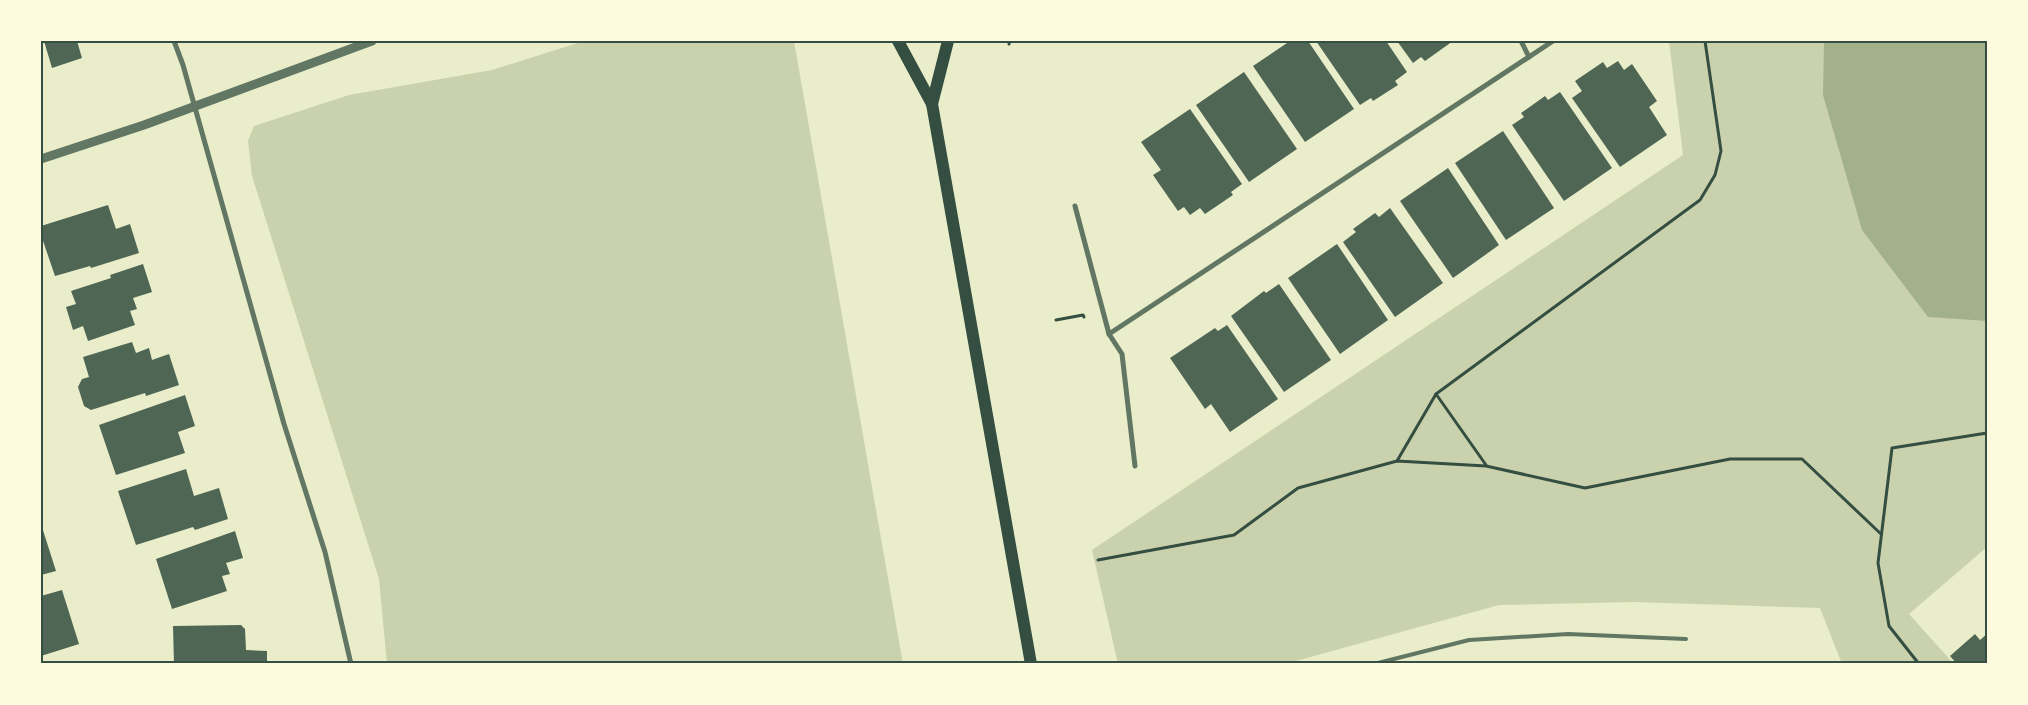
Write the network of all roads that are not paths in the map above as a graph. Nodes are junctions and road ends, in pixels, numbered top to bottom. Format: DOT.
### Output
graph roads {
  1 [pos="174,41"];
  2 [pos="372,41"];
  3 [pos="898,41"];
  4 [pos="948,41"];
  5 [pos="1521,41"];
  6 [pos="1553,41"];
  7 [pos="1529,57"];
  8 [pos="932,104"];
  9 [pos="194,107"];
  10 [pos="41,159"];
  11 [pos="1075,206"];
  12 [pos="1109,334"];
  13 [pos="1135,466"];
  14 [pos="1686,639"];
  15 [pos="351,664"];
  16 [pos="1031,664"];
  17 [pos="1374,664"];
  1 -- 9 [label="street"];
  2 -- 9 [label="street"];
  3 -- 8 [label="main road"];
  4 -- 8 [label="main road"];
  5 -- 7 [label="street"];
  6 -- 7 [label="street"];
  7 -- 12 [label="street"];
  8 -- 16 [label="main road"];
  9 -- 10 [label="street"];
  9 -- 15 [label="street"];
  11 -- 12 [label="street"];
  12 -- 13 [label="street"];
  14 -- 17 [label="lane"];
}
